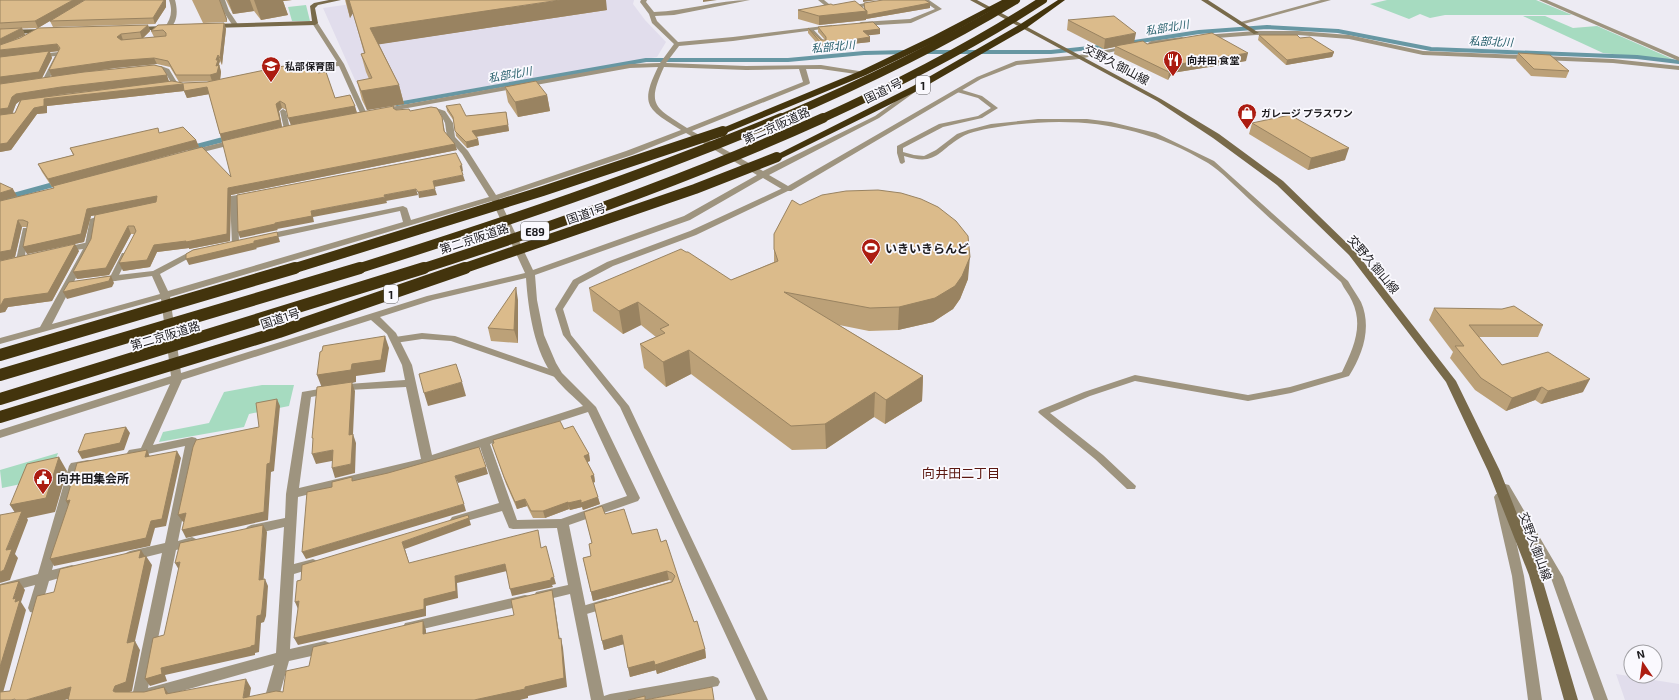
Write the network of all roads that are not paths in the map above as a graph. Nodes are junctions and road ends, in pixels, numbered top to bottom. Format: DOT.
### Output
graph roads {
  1 [pos="172,0"];
  2 [pos="222,0"];
  3 [pos="338,0"];
  4 [pos="644,0"];
  5 [pos="747,0"];
  6 [pos="821,0"];
  7 [pos="898,0"];
  8 [pos="925,0"];
  9 [pos="973,0"];
  10 [pos="1007,0"];
  11 [pos="1016,0"];
  12 [pos="1043,0"];
  13 [pos="1062,0"];
  14 [pos="1204,0"];
  15 [pos="1328,0"];
  16 [pos="1542,0"];
  17 [pos="992,9"];
  18 [pos="652,14"];
  19 [pos="51,23"];
  20 [pos="315,23"];
  21 [pos="1240,23"];
  22 [pos="851,25"];
  23 [pos="236,26"];
  24 [pos="836,26"];
  25 [pos="205,27"];
  26 [pos="1022,27"];
  27 [pos="158,28"];
  28 [pos="166,28"];
  29 [pos="174,28"];
  30 [pos="128,29"];
  31 [pos="810,29"];
  32 [pos="38,31"];
  33 [pos="53,31"];
  34 [pos="0,32"];
  35 [pos="1256,34"];
  36 [pos="149,37"];
  37 [pos="26,38"];
  38 [pos="823,43"];
  39 [pos="677,44"];
  40 [pos="1146,44"];
  41 [pos="1131,47"];
  42 [pos="31,57"];
  43 [pos="1079,57"];
  44 [pos="1679,59"];
  45 [pos="341,64"];
  46 [pos="662,65"];
  47 [pos="305,67"];
  48 [pos="802,67"];
  49 [pos="1679,68"];
  50 [pos="144,69"];
  51 [pos="862,73"];
  52 [pos="53,80"];
  53 [pos="45,81"];
  54 [pos="38,82"];
  55 [pos="176,85"];
  56 [pos="168,86"];
  57 [pos="190,88"];
  58 [pos="916,88"];
  59 [pos="959,91"];
  60 [pos="283,111"];
  61 [pos="363,114"];
  62 [pos="355,116"];
  63 [pos="286,127"];
  64 [pos="687,131"];
  65 [pos="242,139"];
  66 [pos="900,153"];
  67 [pos="181,156"];
  68 [pos="902,162"];
  69 [pos="762,175"];
  70 [pos="788,189"];
  71 [pos="257,194"];
  72 [pos="494,198"];
  73 [pos="110,216"];
  74 [pos="408,224"];
  75 [pos="26,230"];
  76 [pos="258,238"];
  77 [pos="235,243"];
  78 [pos="130,244"];
  79 [pos="89,245"];
  80 [pos="206,250"];
  81 [pos="58,252"];
  82 [pos="21,260"];
  83 [pos="155,273"];
  84 [pos="530,274"];
  85 [pos="113,279"];
  86 [pos="67,285"];
  87 [pos="165,295"];
  88 [pos="373,316"];
  89 [pos="44,329"];
  90 [pos="395,340"];
  91 [pos="0,341"];
  92 [pos="0,355"];
  93 [pos="0,375"];
  94 [pos="558,375"];
  95 [pos="177,379"];
  96 [pos="411,383"];
  97 [pos="0,399"];
  98 [pos="591,407"];
  99 [pos="0,417"];
  100 [pos="0,434"];
  101 [pos="484,442"];
  102 [pos="145,451"];
  103 [pos="122,456"];
  104 [pos="427,460"];
  105 [pos="98,461"];
  106 [pos="1494,471"];
  107 [pos="1131,486"];
  108 [pos="292,494"];
  109 [pos="506,505"];
  110 [pos="291,521"];
  111 [pos="446,523"];
  112 [pos="562,523"];
  113 [pos="239,532"];
  114 [pos="201,540"];
  115 [pos="171,547"];
  116 [pos="119,559"];
  117 [pos="326,560"];
  118 [pos="82,568"];
  119 [pos="288,572"];
  120 [pos="44,576"];
  121 [pos="575,588"];
  122 [pos="0,589"];
  123 [pos="617,600"];
  124 [pos="580,611"];
  125 [pos="32,620"];
  126 [pos="399,630"];
  127 [pos="337,644"];
  128 [pos="283,657"];
  129 [pos="713,682"];
  130 [pos="133,698"];
  131 [pos="271,700"];
  132 [pos="598,700"];
  133 [pos="610,700"];
  134 [pos="762,700"];
  135 [pos="1535,700"];
  136 [pos="1571,700"];
  137 [pos="1600,700"];
  1 -- 28 [label="lane"];
  2 -- 23 [label="lane"];
  3 -- 20 [label="main road"];
  4 -- 18 [label="street"];
  5 -- 18 [label="street"];
  6 -- 7 [label="street"];
  8 -- 22 [label="street"];
  9 -- 17 [label="main road, 交野久御山線"];
  10 -- 17 [label="highway, 国道1号"];
  11 -- 93 [label="highway, 第二京阪道路 / E89, bridge"];
  12 -- 97 [label="highway, 第二京阪道路 / E89, bridge"];
  13 -- 26 [label="highway, 国道1号 / 1"];
  14 -- 21 [label="main road"];
  15 -- 21 [label="street"];
  16 -- 44 [label="street"];
  17 -- 26 [label="main road, 交野久御山線"];
  17 -- 51 [label="highway, 国道1号"];
  18 -- 39 [label="street"];
  19 -- 32 [label="main road"];
  20 -- 23 [label="main road"];
  20 -- 45 [label="street"];
  21 -- 35 [label="main road"];
  23 -- 25 [label="main road"];
  24 -- 31 [label="street"];
  26 -- 43 [label="main road, 交野久御山線"];
  26 -- 58 [label="highway, 国道1号 / 1"];
  27 -- 28 [label="main road"];
  27 -- 30 [label="main road"];
  27 -- 36 [label="lane"];
  28 -- 29 [label="main road"];
  31 -- 38 [label="lane"];
  31 -- 39 [label="street"];
  32 -- 33 [label="main road"];
  32 -- 34 [label="main road"];
  32 -- 37 [label="main road"];
  35 -- 40 [label="street"];
  35 -- 49 [label="street"];
  39 -- 46 [label="street"];
  41 -- 43 [label="street"];
  42 -- 53 [label="lane"];
  43 -- 59 [label="street"];
  43 -- 106 [label="main road, 交野久御山線"];
  45 -- 47 [label="street"];
  45 -- 61 [label="street"];
  46 -- 48 [label="street"];
  46 -- 61 [label="street"];
  46 -- 64 [label="street"];
  48 -- 51 [label="street"];
  48 -- 64 [label="street"];
  50 -- 55 [label="street"];
  51 -- 92 [label="highway, 国道1号, bridge"];
  52 -- 53 [label="street"];
  53 -- 54 [label="street"];
  55 -- 56 [label="lane"];
  55 -- 57 [label="street"];
  58 -- 69 [label="street"];
  58 -- 99 [label="highway, 国道1号 / 1, bridge"];
  59 -- 66 [label="lane"];
  59 -- 70 [label="street"];
  60 -- 63 [label="lane"];
  61 -- 62 [label="street"];
  61 -- 72 [label="street"];
  64 -- 69 [label="street"];
  64 -- 72 [label="street"];
  65 -- 67 [label="street"];
  66 -- 68 [label="lane"];
  66 -- 107 [label="lane"];
  69 -- 70 [label="street"];
  69 -- 84 [label="street"];
  70 -- 134 [label="lane"];
  71 -- 77 [label="street"];
  72 -- 74 [label="street"];
  72 -- 84 [label="street"];
  73 -- 79 [label="lane"];
  74 -- 76 [label="street"];
  74 -- 87 [label="street"];
  75 -- 82 [label="lane"];
  78 -- 85 [label="lane"];
  79 -- 81 [label="street"];
  79 -- 86 [label="street"];
  80 -- 83 [label="street"];
  83 -- 85 [label="street"];
  83 -- 87 [label="street"];
  84 -- 88 [label="street"];
  84 -- 94 [label="street"];
  85 -- 86 [label="street"];
  86 -- 89 [label="street"];
  87 -- 89 [label="street"];
  87 -- 95 [label="street"];
  88 -- 90 [label="street"];
  88 -- 95 [label="street"];
  89 -- 91 [label="street"];
  90 -- 94 [label="lane"];
  90 -- 96 [label="street"];
  94 -- 98 [label="street"];
  95 -- 100 [label="street"];
  95 -- 102 [label="street"];
  96 -- 104 [label="street"];
  96 -- 108 [label="street"];
  98 -- 101 [label="street"];
  98 -- 112 [label="street"];
  101 -- 104 [label="street"];
  101 -- 109 [label="street"];
  102 -- 103 [label="street"];
  102 -- 115 [label="street"];
  104 -- 108 [label="street"];
  105 -- 120 [label="street"];
  106 -- 135 [label="street"];
  106 -- 136 [label="main road, 交野久御山線"];
  106 -- 137 [label="street"];
  108 -- 110 [label="street"];
  109 -- 111 [label="street"];
  109 -- 112 [label="street"];
  110 -- 113 [label="street"];
  110 -- 119 [label="street"];
  112 -- 121 [label="street"];
  114 -- 115 [label="street"];
  115 -- 116 [label="street"];
  115 -- 130 [label="street"];
  117 -- 119 [label="street"];
  118 -- 120 [label="street"];
  119 -- 128 [label="street"];
  120 -- 122 [label="street"];
  120 -- 125 [label="street"];
  121 -- 124 [label="street"];
  121 -- 126 [label="street"];
  123 -- 124 [label="lane"];
  124 -- 132 [label="street"];
  127 -- 128 [label="street"];
  128 -- 130 [label="street"];
  128 -- 131 [label="street"];
  129 -- 133 [label="street"];
}
